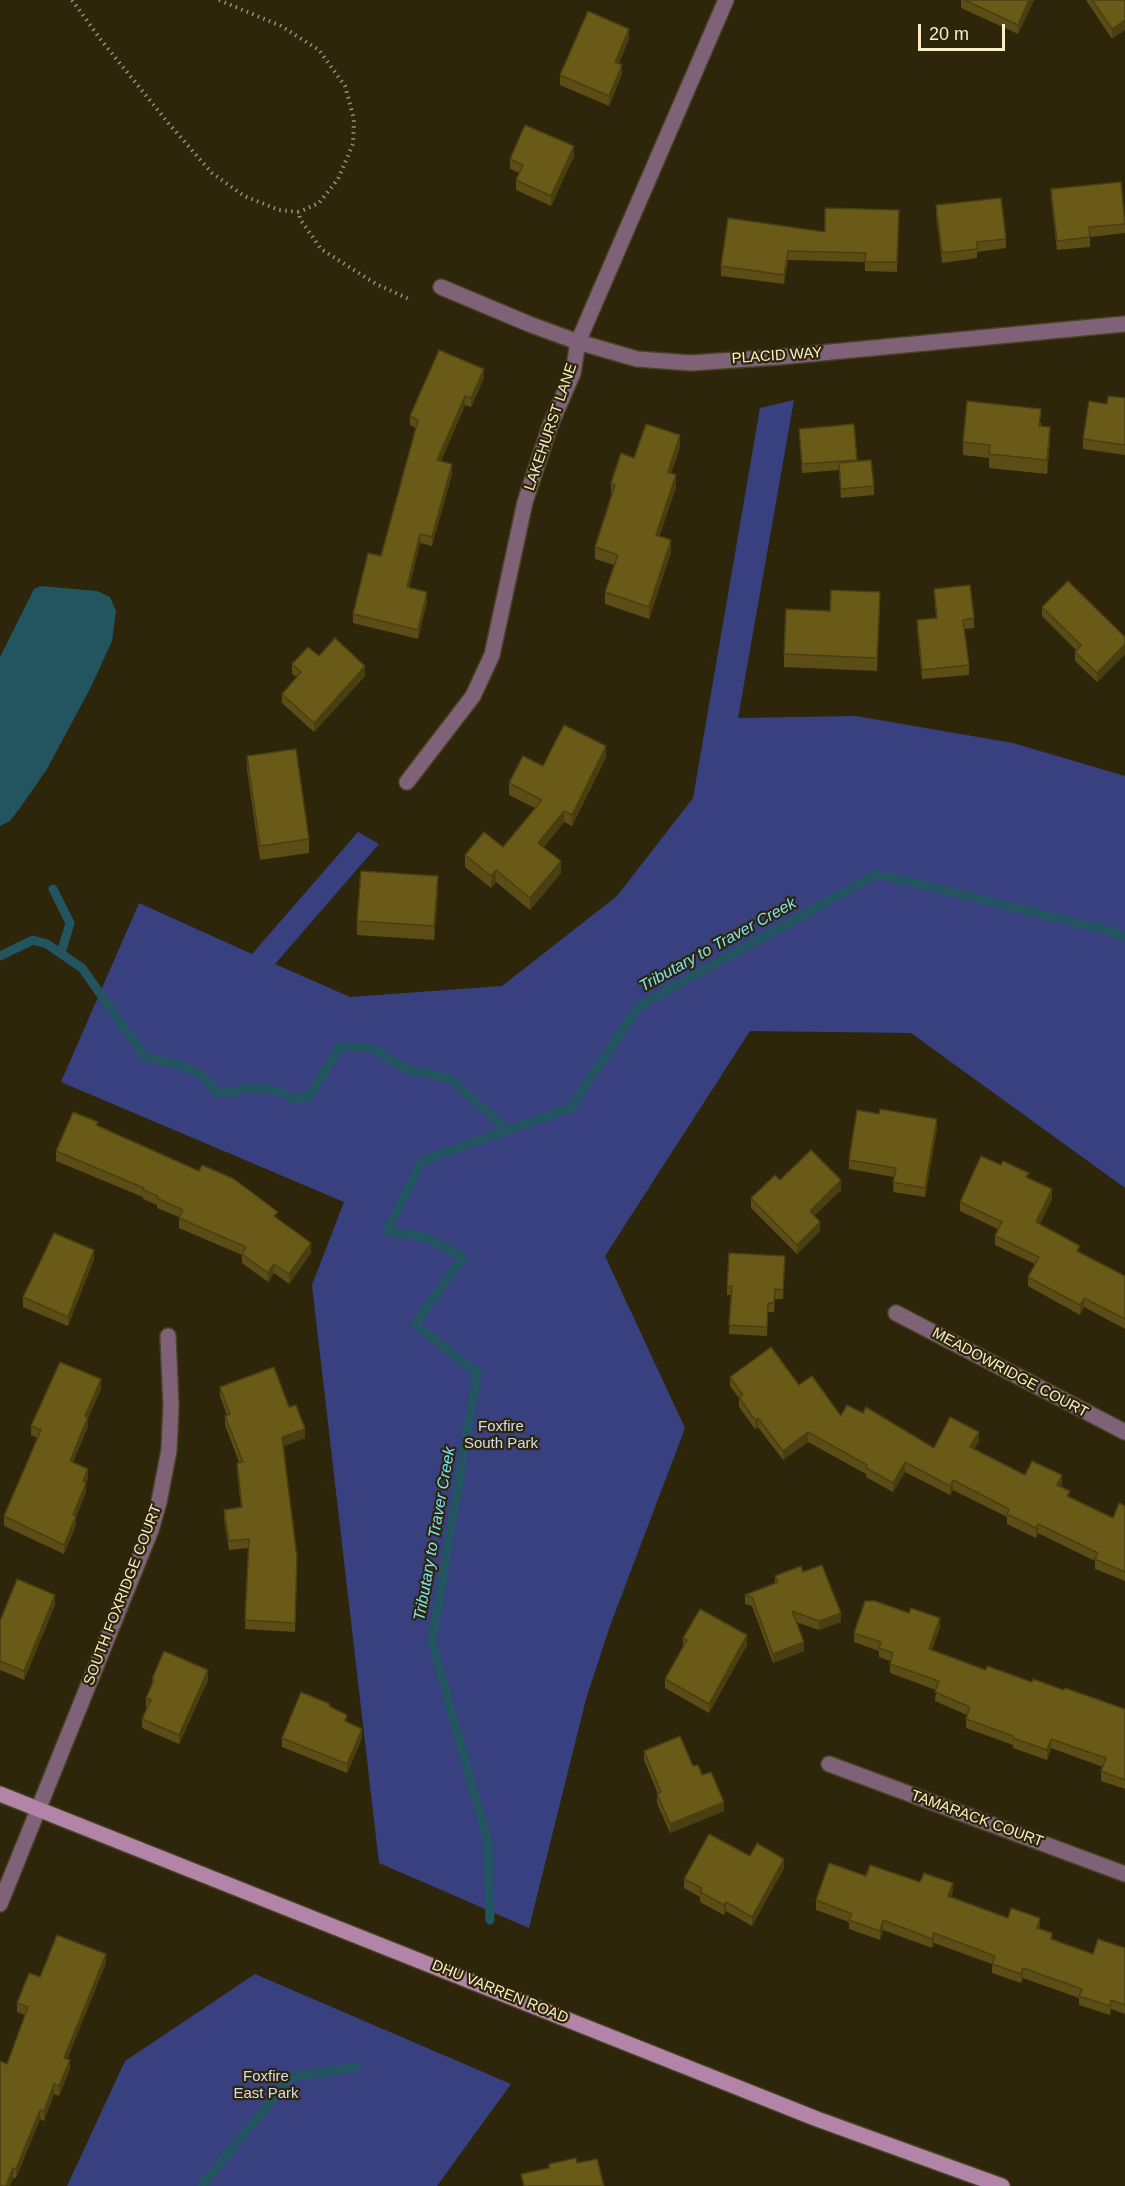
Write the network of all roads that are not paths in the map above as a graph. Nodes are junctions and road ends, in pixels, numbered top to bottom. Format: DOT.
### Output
graph roads {
  1 [pos="726,0"];
  2 [pos="441,287"];
  3 [pos="1125,324"];
  4 [pos="578,342"];
  5 [pos="407,782"];
  6 [pos="896,1313"];
  7 [pos="168,1336"];
  8 [pos="1125,1432"];
  9 [pos="828,1764"];
  10 [pos="0,1794"];
  11 [pos="39,1810"];
  12 [pos="1125,1874"];
  13 [pos="0,1904"];
  14 [pos="1002,2186"];
  1 -- 4 [label="street, LAKEHURST LANE"];
  2 -- 4 [label="street, PLACID WAY"];
  3 -- 4 [label="street, PLACID WAY"];
  4 -- 5 [label="street, LAKEHURST LANE"];
  6 -- 8 [label="street, MEADOWRIDGE COURT"];
  7 -- 11 [label="street, SOUTH FOXRIDGE COURT"];
  9 -- 12 [label="street, TAMARACK COURT"];
  10 -- 11 [label="main road, DHU VARREN ROAD"];
  11 -- 13 [label="street, SOUTH FOXRIDGE COURT"];
  11 -- 14 [label="main road, DHU VARREN ROAD"];
}
